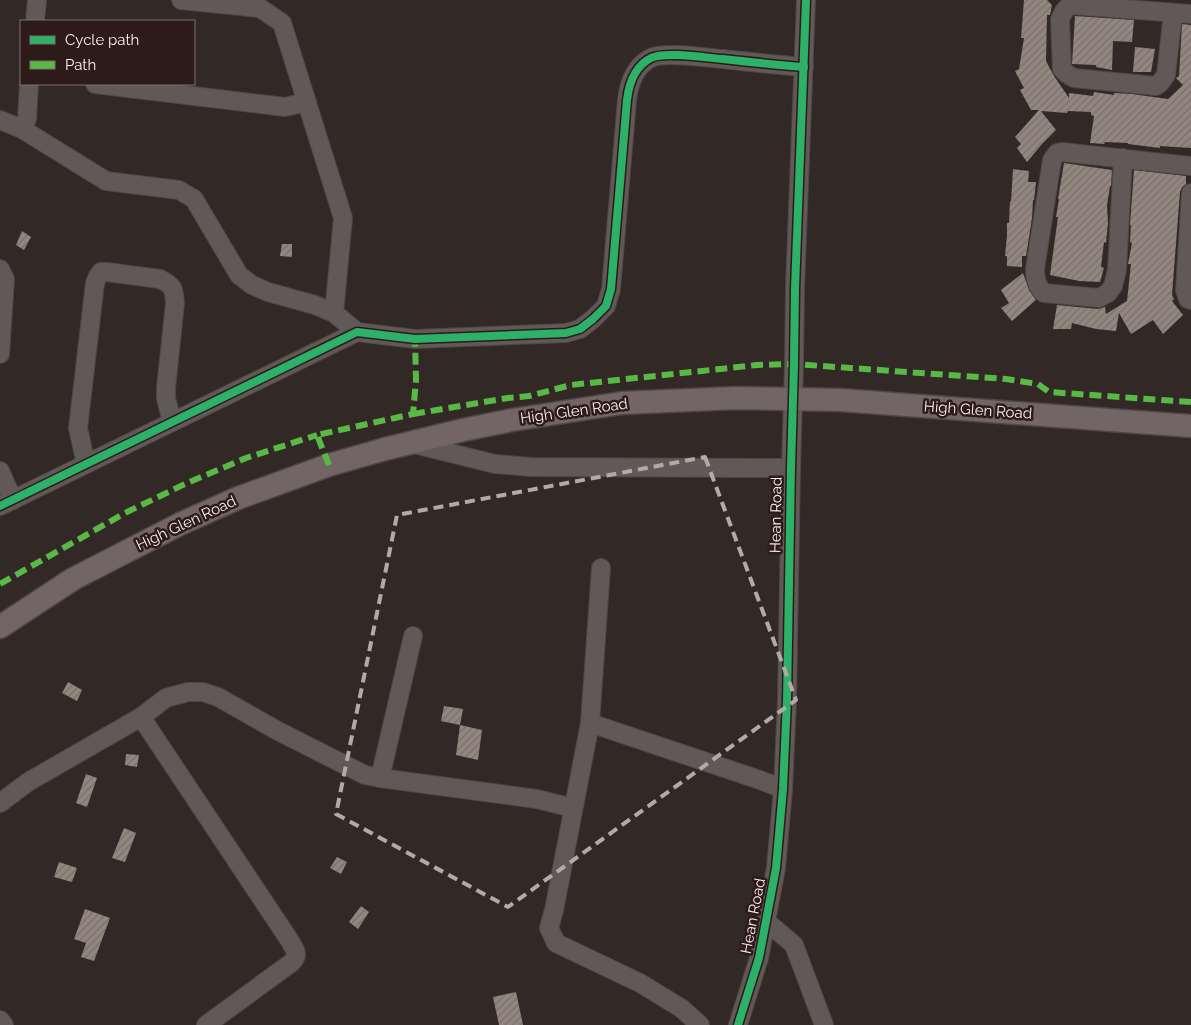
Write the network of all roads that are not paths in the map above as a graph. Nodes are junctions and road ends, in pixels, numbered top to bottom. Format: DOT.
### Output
graph roads {
  1 [pos="37,0"];
  2 [pos="181,0"];
  3 [pos="806,0"];
  4 [pos="1173,13"];
  5 [pos="1191,14"];
  6 [pos="35,20"];
  7 [pos="804,68"];
  8 [pos="29,85"];
  9 [pos="103,85"];
  10 [pos="307,102"];
  11 [pos="0,120"];
  12 [pos="22,128"];
  13 [pos="1122,158"];
  14 [pos="1191,166"];
  15 [pos="1191,193"];
  16 [pos="0,269"];
  17 [pos="1191,300"];
  18 [pos="334,313"];
  19 [pos="357,332"];
  20 [pos="0,354"];
  21 [pos="793,399"];
  22 [pos="172,422"];
  23 [pos="1191,426"];
  24 [pos="410,443"];
  25 [pos="86,464"];
  26 [pos="791,468"];
  27 [pos="0,471"];
  28 [pos="7,503"];
  29 [pos="601,568"];
  30 [pos="0,627"];
  31 [pos="413,636"];
  32 [pos="141,717"];
  33 [pos="590,723"];
  34 [pos="380,778"];
  35 [pos="783,789"];
  36 [pos="0,803"];
  37 [pos="573,808"];
  38 [pos="766,921"];
  39 [pos="0,1020"];
  40 [pos="4,1025"];
  41 [pos="206,1025"];
  42 [pos="700,1025"];
  43 [pos="738,1025"];
  44 [pos="824,1025"];
  1 -- 6 [label="street"];
  2 -- 10 [label="street"];
  3 -- 7 [label="street, Hean Road"];
  4 -- 4 [label="street"];
  4 -- 5 [label="street"];
  7 -- 19 [label="street"];
  7 -- 21 [label="street, Hean Road"];
  8 -- 12 [label="street"];
  9 -- 10 [label="street"];
  10 -- 18 [label="street"];
  11 -- 12 [label="street"];
  12 -- 18 [label="street"];
  13 -- 13 [label="street"];
  13 -- 14 [label="street"];
  15 -- 17 [label="street"];
  16 -- 20 [label="street"];
  18 -- 19 [label="street"];
  19 -- 22 [label="street"];
  21 -- 23 [label="main road, High Glen Road"];
  21 -- 24 [label="main road, High Glen Road"];
  21 -- 26 [label="street, Hean Road"];
  22 -- 25 [label="street"];
  22 -- 25 [label="street"];
  24 -- 26 [label="street"];
  24 -- 30 [label="main road, High Glen Road"];
  25 -- 28 [label="street"];
  26 -- 35 [label="street, Hean Road"];
  27 -- 28 [label="street"];
  29 -- 33 [label="street"];
  31 -- 34 [label="street"];
  32 -- 34 [label="street"];
  32 -- 36 [label="street"];
  32 -- 41 [label="street"];
  33 -- 35 [label="street"];
  33 -- 37 [label="street"];
  34 -- 37 [label="street"];
  35 -- 38 [label="street, Hean Road"];
  37 -- 42 [label="street"];
  38 -- 43 [label="street, Hean Road"];
  38 -- 44 [label="street"];
  39 -- 40 [label="street"];
}
